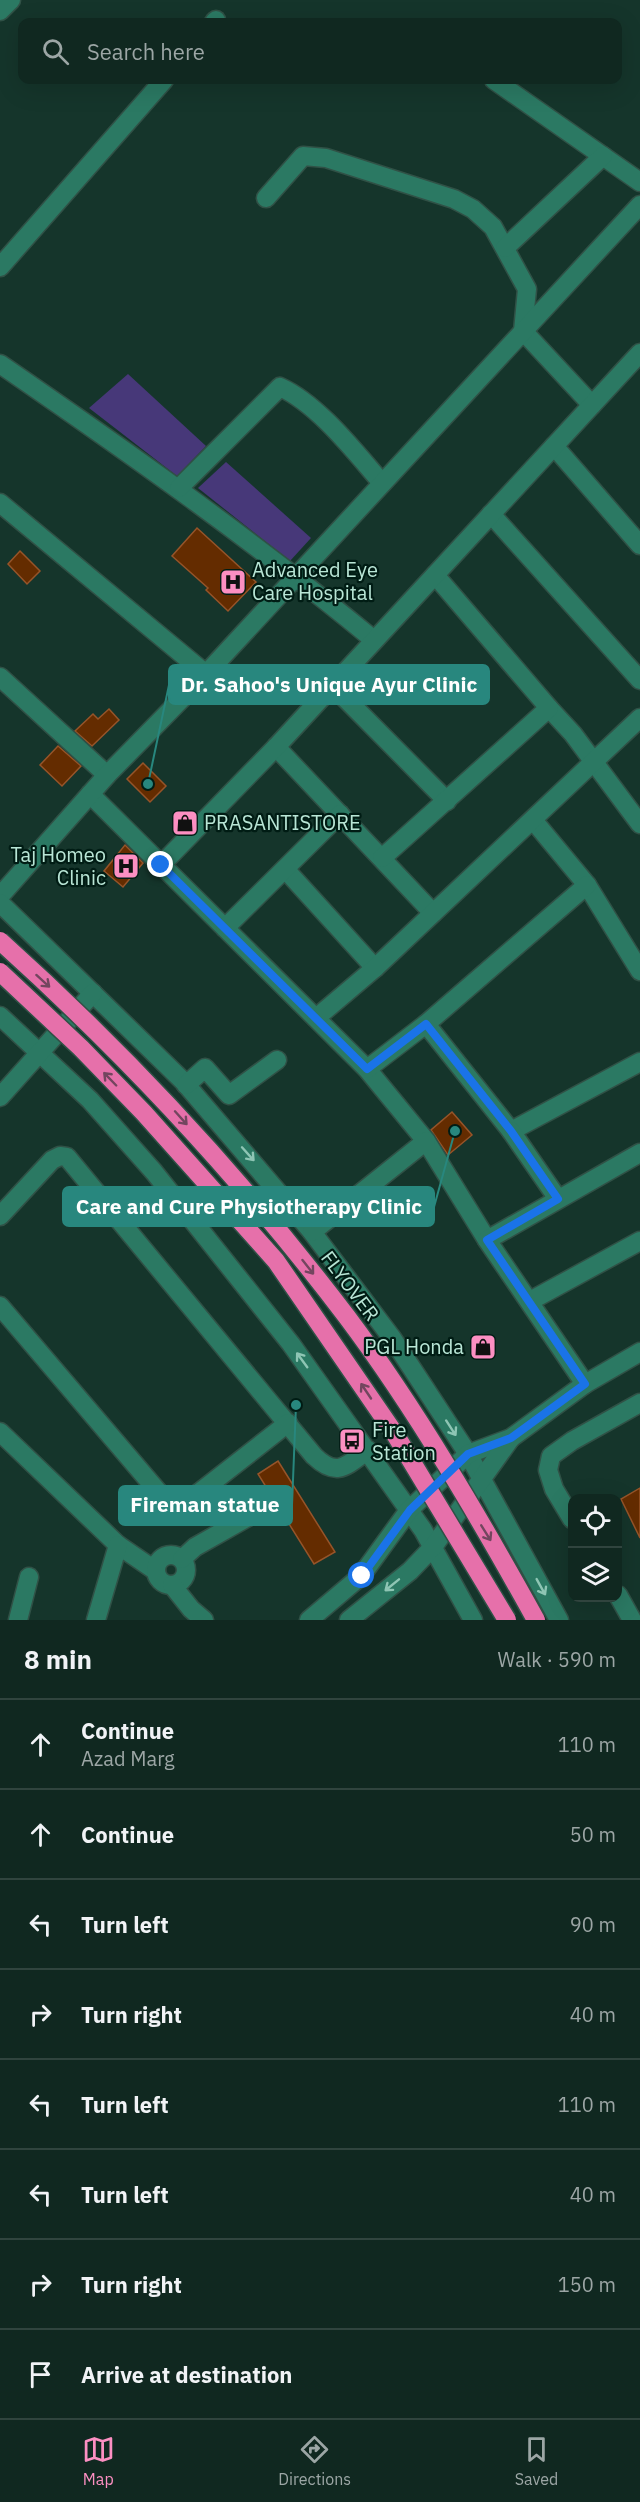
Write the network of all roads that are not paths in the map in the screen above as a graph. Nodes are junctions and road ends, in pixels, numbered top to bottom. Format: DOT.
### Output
graph roads {
  1 [pos="11,0"];
  2 [pos="0,11"];
  3 [pos="160,84"];
  4 [pos="500,84"];
  5 [pos="603,156"];
  6 [pos="640,182"];
  7 [pos="266,198"];
  8 [pos="640,205"];
  9 [pos="505,248"];
  10 [pos="0,267"];
  11 [pos="524,331"];
  12 [pos="638,358"];
  13 [pos="0,364"];
  14 [pos="592,405"];
  15 [pos="554,446"];
  16 [pos="382,483"];
  17 [pos="179,488"];
  18 [pos="0,503"];
  19 [pos="491,514"];
  20 [pos="634,523"];
  21 [pos="640,545"];
  22 [pos="435,574"];
  23 [pos="297,576"];
  24 [pos="374,640"];
  25 [pos="206,674"];
  26 [pos="0,677"];
  27 [pos="640,680"];
  28 [pos="332,685"];
  29 [pos="549,708"];
  30 [pos="640,718"];
  31 [pos="276,747"];
  32 [pos="594,761"];
  33 [pos="107,775"];
  34 [pos="90,794"];
  35 [pos="447,801"];
  36 [pos="340,814"];
  37 [pos="532,819"];
  38 [pos="640,824"];
  39 [pos="382,858"];
  40 [pos="161,865"];
  41 [pos="285,869"];
  42 [pos="587,885"];
  43 [pos="0,896"];
  44 [pos="0,903"];
  45 [pos="433,913"];
  46 [pos="225,928"];
  47 [pos="0,941"];
  48 [pos="375,968"];
  49 [pos="640,971"];
  50 [pos="0,972"];
  51 [pos="93,993"];
  52 [pos="0,1016"];
  53 [pos="316,1018"];
  54 [pos="426,1024"];
  55 [pos="40,1053"];
  56 [pos="277,1060"];
  57 [pos="640,1062"];
  58 [pos="367,1069"];
  59 [pos="186,1085"];
  60 [pos="0,1097"];
  61 [pos="511,1131"];
  62 [pos="426,1141"];
  63 [pos="640,1153"];
  64 [pos="558,1199"];
  65 [pos="0,1216"];
  66 [pos="312,1232"];
  67 [pos="487,1240"];
  68 [pos="640,1241"];
  69 [pos="530,1301"];
  70 [pos="0,1306"];
  71 [pos="640,1352"];
  72 [pos="585,1384"];
  73 [pos="640,1404"];
  74 [pos="288,1423"];
  75 [pos="0,1432"];
  76 [pos="511,1438"];
  77 [pos="368,1450"];
  78 [pos="468,1454"];
  79 [pos="483,1480"];
  80 [pos="410,1510"];
  81 [pos="257,1512"];
  82 [pos="568,1512"];
  83 [pos="118,1545"];
  84 [pos="433,1548"];
  85 [pos="182,1558"];
  86 [pos="156,1571"];
  87 [pos="29,1577"];
  88 [pos="172,1585"];
  89 [pos="622,1602"];
  90 [pos="18,1620"];
  91 [pos="96,1620"];
  92 [pos="204,1620"];
  93 [pos="309,1620"];
  94 [pos="349,1620"];
  95 [pos="473,1620"];
  96 [pos="507,1620"];
  97 [pos="536,1620"];
  98 [pos="559,1620"];
  99 [pos="632,1620"];
  1 -- 2 [label="street"];
  3 -- 10 [label="street"];
  4 -- 5 [label="street"];
  5 -- 6 [label="street"];
  5 -- 9 [label="street"];
  7 -- 9 [label="street"];
  8 -- 11 [label="street"];
  9 -- 11 [label="street"];
  11 -- 14 [label="street"];
  11 -- 16 [label="street"];
  12 -- 14 [label="street"];
  13 -- 17 [label="street"];
  14 -- 15 [label="street"];
  15 -- 19 [label="street"];
  15 -- 20 [label="street"];
  16 -- 17 [label="street"];
  16 -- 23 [label="street"];
  17 -- 23 [label="street"];
  18 -- 25 [label="street"];
  19 -- 22 [label="street"];
  19 -- 27 [label="street"];
  20 -- 21 [label="street"];
  22 -- 24 [label="street"];
  22 -- 29 [label="street"];
  23 -- 24 [label="street"];
  23 -- 25 [label="street"];
  24 -- 28 [label="street"];
  25 -- 33 [label="street"];
  26 -- 33 [label="street"];
  28 -- 31 [label="street"];
  28 -- 35 [label="street"];
  29 -- 32 [label="street"];
  29 -- 35 [label="street"];
  30 -- 32 [label="street"];
  31 -- 36 [label="street"];
  31 -- 40 [label="street"];
  32 -- 37 [label="street"];
  32 -- 38 [label="street"];
  33 -- 34 [label="street"];
  34 -- 40 [label="street"];
  34 -- 43 [label="street"];
  35 -- 39 [label="street"];
  36 -- 39 [label="street"];
  36 -- 41 [label="street"];
  37 -- 42 [label="street"];
  37 -- 45 [label="street"];
  39 -- 45 [label="street"];
  40 -- 46 [label="street"];
  41 -- 46 [label="street"];
  41 -- 48 [label="street"];
  42 -- 49 [label="street"];
  42 -- 54 [label="street"];
  44 -- 51 [label="street"];
  45 -- 48 [label="street"];
  46 -- 53 [label="street"];
  47 -- 97 [label="highway, FLYOVER, one-way, bridge"];
  48 -- 53 [label="street"];
  96 -- 50 [label="highway, one-way, bridge"];
  51 -- 55 [label="street"];
  51 -- 59 [label="street"];
  52 -- 55 [label="street"];
  53 -- 58 [label="street"];
  54 -- 58 [label="street"];
  54 -- 61 [label="street"];
  55 -- 60 [label="street"];
  77 -- 55 [label="street, one-way"];
  56 -- 59 [label="street"];
  57 -- 61 [label="street"];
  58 -- 62 [label="street"];
  59 -- 66 [label="street, one-way"];
  61 -- 64 [label="street"];
  62 -- 66 [label="street"];
  62 -- 67 [label="street"];
  63 -- 64 [label="street"];
  64 -- 67 [label="street"];
  65 -- 74 [label="street"];
  66 -- 78 [label="street, one-way"];
  67 -- 69 [label="street"];
  68 -- 69 [label="street"];
  69 -- 72 [label="street"];
  70 -- 74 [label="street"];
  71 -- 72 [label="street"];
  72 -- 76 [label="street"];
  73 -- 82 [label="street"];
  74 -- 77 [label="street"];
  75 -- 83 [label="street"];
  76 -- 78 [label="street"];
  76 -- 79 [label="street"];
  77 -- 80 [label="street"];
  78 -- 79 [label="street"];
  78 -- 80 [label="street"];
  79 -- 84 [label="street"];
  79 -- 98 [label="street, one-way"];
  80 -- 84 [label="street"];
  80 -- 93 [label="street"];
  81 -- 85 [label="street"];
  83 -- 86 [label="street"];
  83 -- 91 [label="street"];
  84 -- 94 [label="street, one-way"];
  84 -- 95 [label="street"];
  85 -- 86 [label="street"];
  85 -- 88 [label="street"];
  86 -- 88 [label="street"];
  87 -- 90 [label="street"];
  88 -- 92 [label="street"];
  89 -- 99 [label="street"];
}
